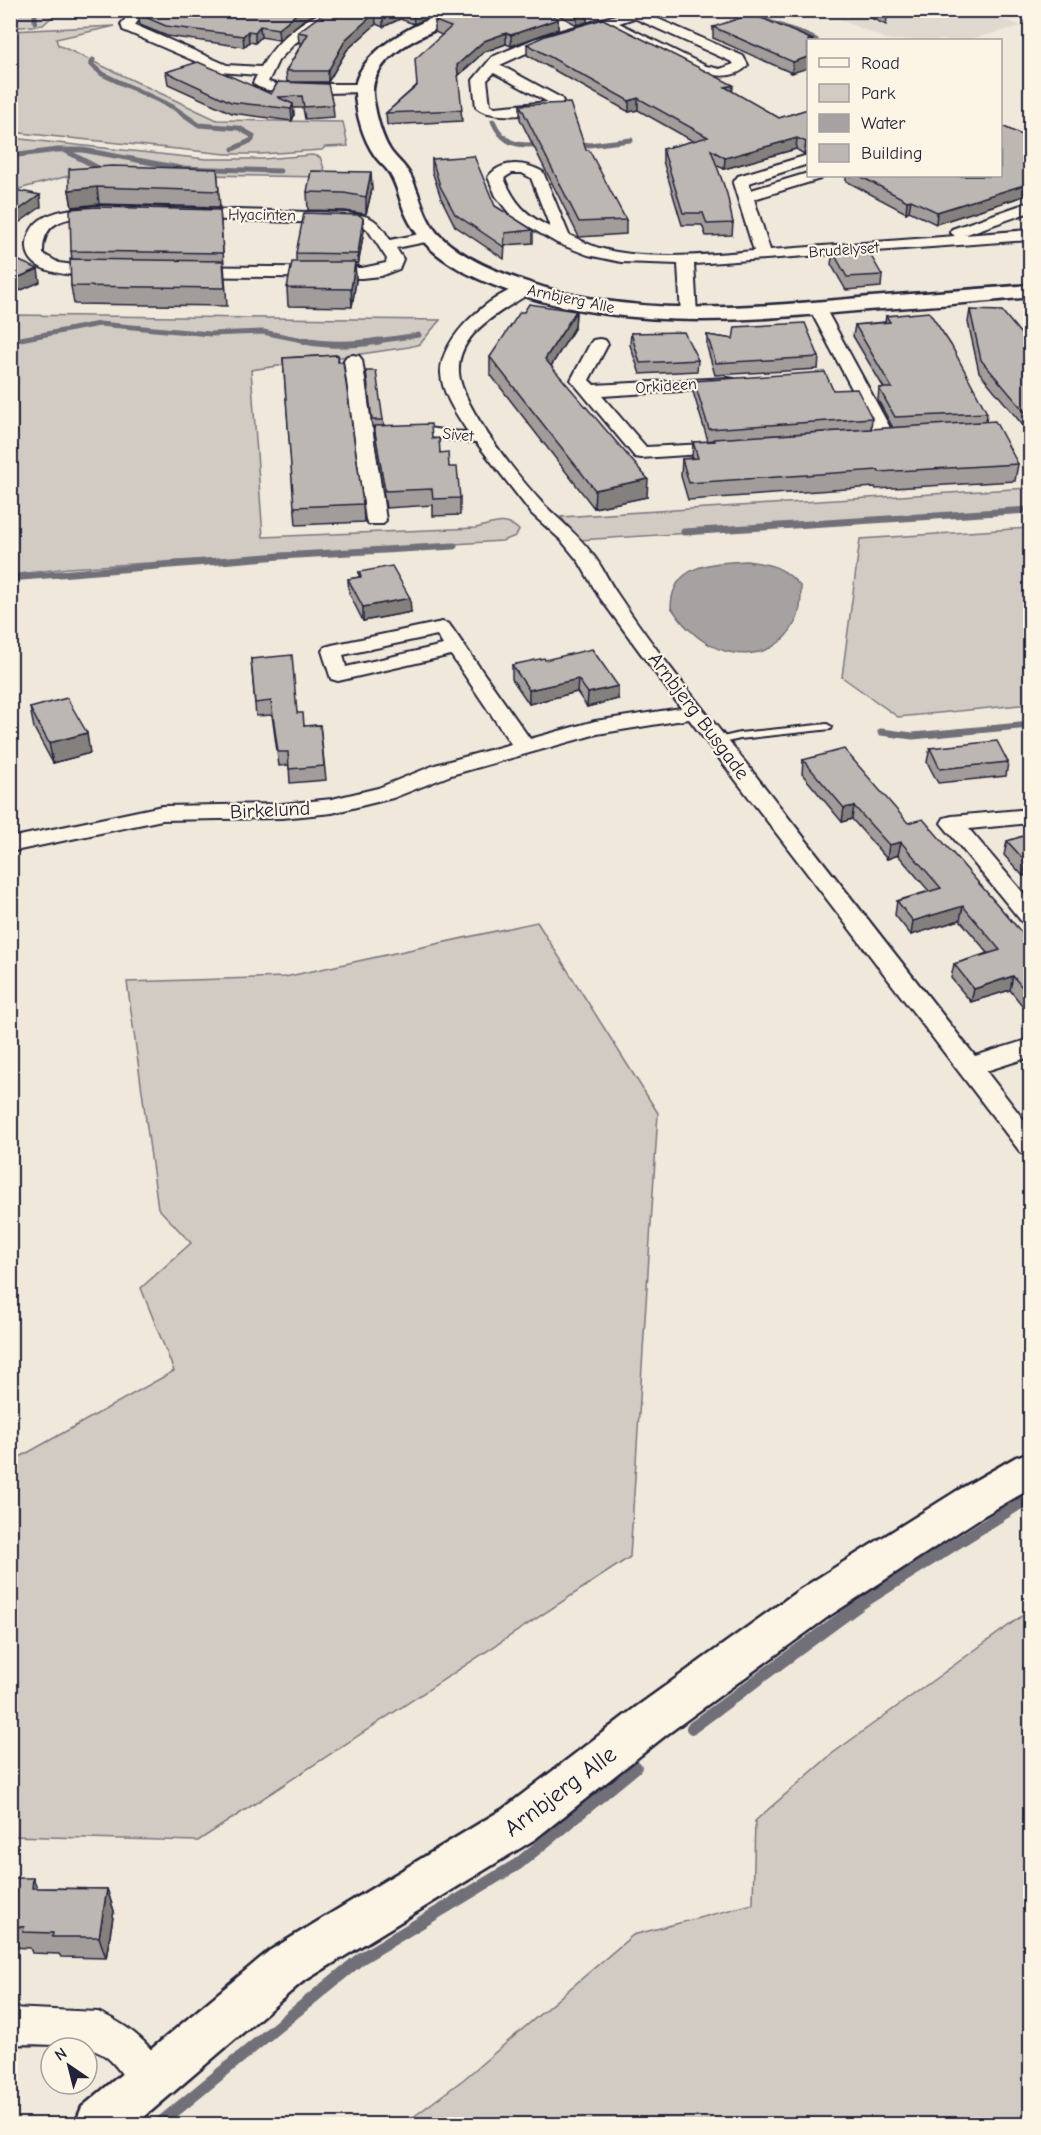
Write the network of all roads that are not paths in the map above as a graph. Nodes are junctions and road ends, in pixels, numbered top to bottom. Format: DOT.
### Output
graph roads {
  1 [pos="147,10"];
  2 [pos="335,10"];
  3 [pos="473,10"];
  4 [pos="137,14"];
  5 [pos="608,22"];
  6 [pos="562,24"];
  7 [pos="576,31"];
  8 [pos="492,66"];
  9 [pos="264,71"];
  10 [pos="364,88"];
  11 [pos="807,159"];
  12 [pos="812,177"];
  13 [pos="747,196"];
  14 [pos="1030,207"];
  15 [pos="1030,235"];
  16 [pos="430,237"];
  17 [pos="563,240"];
  18 [pos="924,243"];
  19 [pos="387,245"];
  20 [pos="764,256"];
  21 [pos="686,260"];
  22 [pos="524,290"];
  23 [pos="1030,291"];
  24 [pos="817,308"];
  25 [pos="689,315"];
  26 [pos="599,344"];
  27 [pos="353,360"];
  28 [pos="744,382"];
  29 [pos="590,391"];
  30 [pos="362,435"];
  31 [pos="908,436"];
  32 [pos="483,437"];
  33 [pos="886,437"];
  34 [pos="839,440"];
  35 [pos="746,446"];
  36 [pos="376,520"];
  37 [pos="456,648"];
  38 [pos="694,711"];
  39 [pos="827,727"];
  40 [pos="718,741"];
  41 [pos="524,747"];
  42 [pos="1030,816"];
  43 [pos="10,845"];
  44 [pos="1030,916"];
  45 [pos="1030,1048"];
  46 [pos="970,1067"];
  47 [pos="1030,1146"];
  48 [pos="1030,1469"];
  49 [pos="10,2026"];
  50 [pos="150,2079"];
  51 [pos="99,2124"];
  1 -- 4 [label="street"];
  2 -- 9 [label="street"];
  3 -- 10 [label="street"];
  4 -- 9 [label="street"];
  5 -- 5 [label="street"];
  5 -- 7 [label="street"];
  6 -- 7 [label="street"];
  7 -- 8 [label="street"];
  8 -- 8 [label="street"];
  9 -- 10 [label="street"];
  10 -- 16 [label="street, Arnbjerg Alle"];
  11 -- 13 [label="street"];
  12 -- 13 [label="street"];
  13 -- 20 [label="street"];
  14 -- 18 [label="street, Brudelyset"];
  15 -- 18 [label="street, Brudelyset"];
  16 -- 19 [label="street"];
  16 -- 22 [label="street, Arnbjerg Alle"];
  17 -- 17 [label="street, Brudelyset"];
  17 -- 21 [label="street, Brudelyset"];
  18 -- 20 [label="street, Brudelyset"];
  19 -- 19 [label="street, Hyacinten"];
  20 -- 21 [label="street, Brudelyset"];
  21 -- 25 [label="street"];
  22 -- 25 [label="street, Arnbjerg Alle"];
  22 -- 32 [label="street, Arnbjerg Busgade"];
  23 -- 24 [label="street, Arnbjerg Alle"];
  24 -- 25 [label="street, Arnbjerg Alle"];
  24 -- 33 [label="street"];
  26 -- 29 [label="street"];
  27 -- 30 [label="street"];
  28 -- 29 [label="street, Orkideen"];
  29 -- 35 [label="street"];
  30 -- 32 [label="street, Sivet"];
  30 -- 36 [label="street"];
  31 -- 33 [label="street"];
  32 -- 38 [label="street, Arnbjerg Busgade"];
  33 -- 34 [label="street"];
  37 -- 37 [label="street"];
  37 -- 41 [label="street"];
  38 -- 40 [label="street, Arnbjerg Busgade"];
  38 -- 41 [label="street, Birkelund"];
  39 -- 40 [label="lane"];
  40 -- 46 [label="street, Arnbjerg Busgade"];
  41 -- 43 [label="street, Birkelund"];
  42 -- 44 [label="street"];
  45 -- 46 [label="street"];
  46 -- 47 [label="street, Arnbjerg Busgade"];
  48 -- 50 [label="street, Arnbjerg Alle"];
  49 -- 50 [label="street"];
  50 -- 51 [label="street, Arnbjerg Alle"];
}
